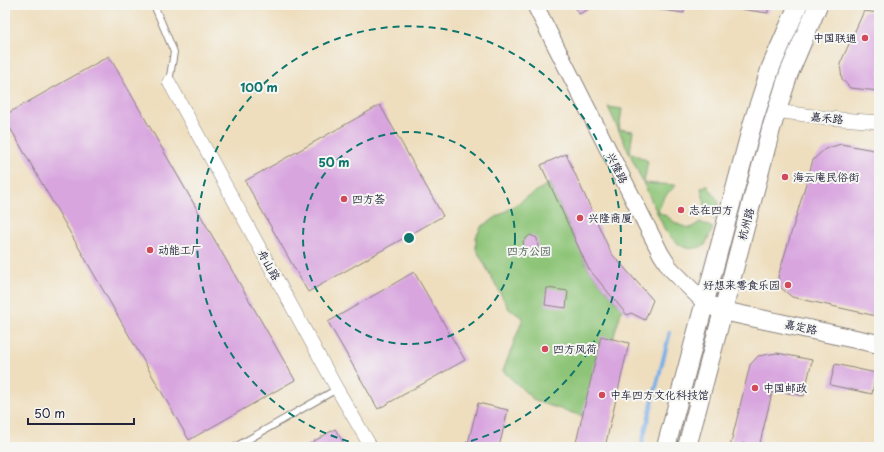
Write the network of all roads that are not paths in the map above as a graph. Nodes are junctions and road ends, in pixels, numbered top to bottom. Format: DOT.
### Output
graph roads {
  1 [pos="154,5"];
  2 [pos="535,5"];
  3 [pos="798,5"];
  4 [pos="818,5"];
  5 [pos="169,82"];
  6 [pos="776,111"];
  7 [pos="879,122"];
  8 [pos="704,302"];
  9 [pos="723,311"];
  10 [pos="879,344"];
  11 [pos="337,389"];
  12 [pos="235,447"];
  13 [pos="371,447"];
  14 [pos="666,447"];
  15 [pos="687,447"];
  1 -- 5 [label="lane"];
  2 -- 8 [label="street, 兴隆路"];
  3 -- 8 [label="main road, 杭州路"];
  4 -- 6 [label="main road, 杭州路"];
  5 -- 11 [label="street, 舟山路"];
  6 -- 7 [label="street, 嘉禾路"];
  6 -- 9 [label="main road, 杭州路"];
  8 -- 9 [label="main road, 兴隆路"];
  8 -- 14 [label="main road, 杭州路"];
  9 -- 10 [label="main road, 嘉定路"];
  9 -- 15 [label="main road, 杭州路"];
  11 -- 12 [label="lane"];
  11 -- 13 [label="street, 舟山路"];
}
